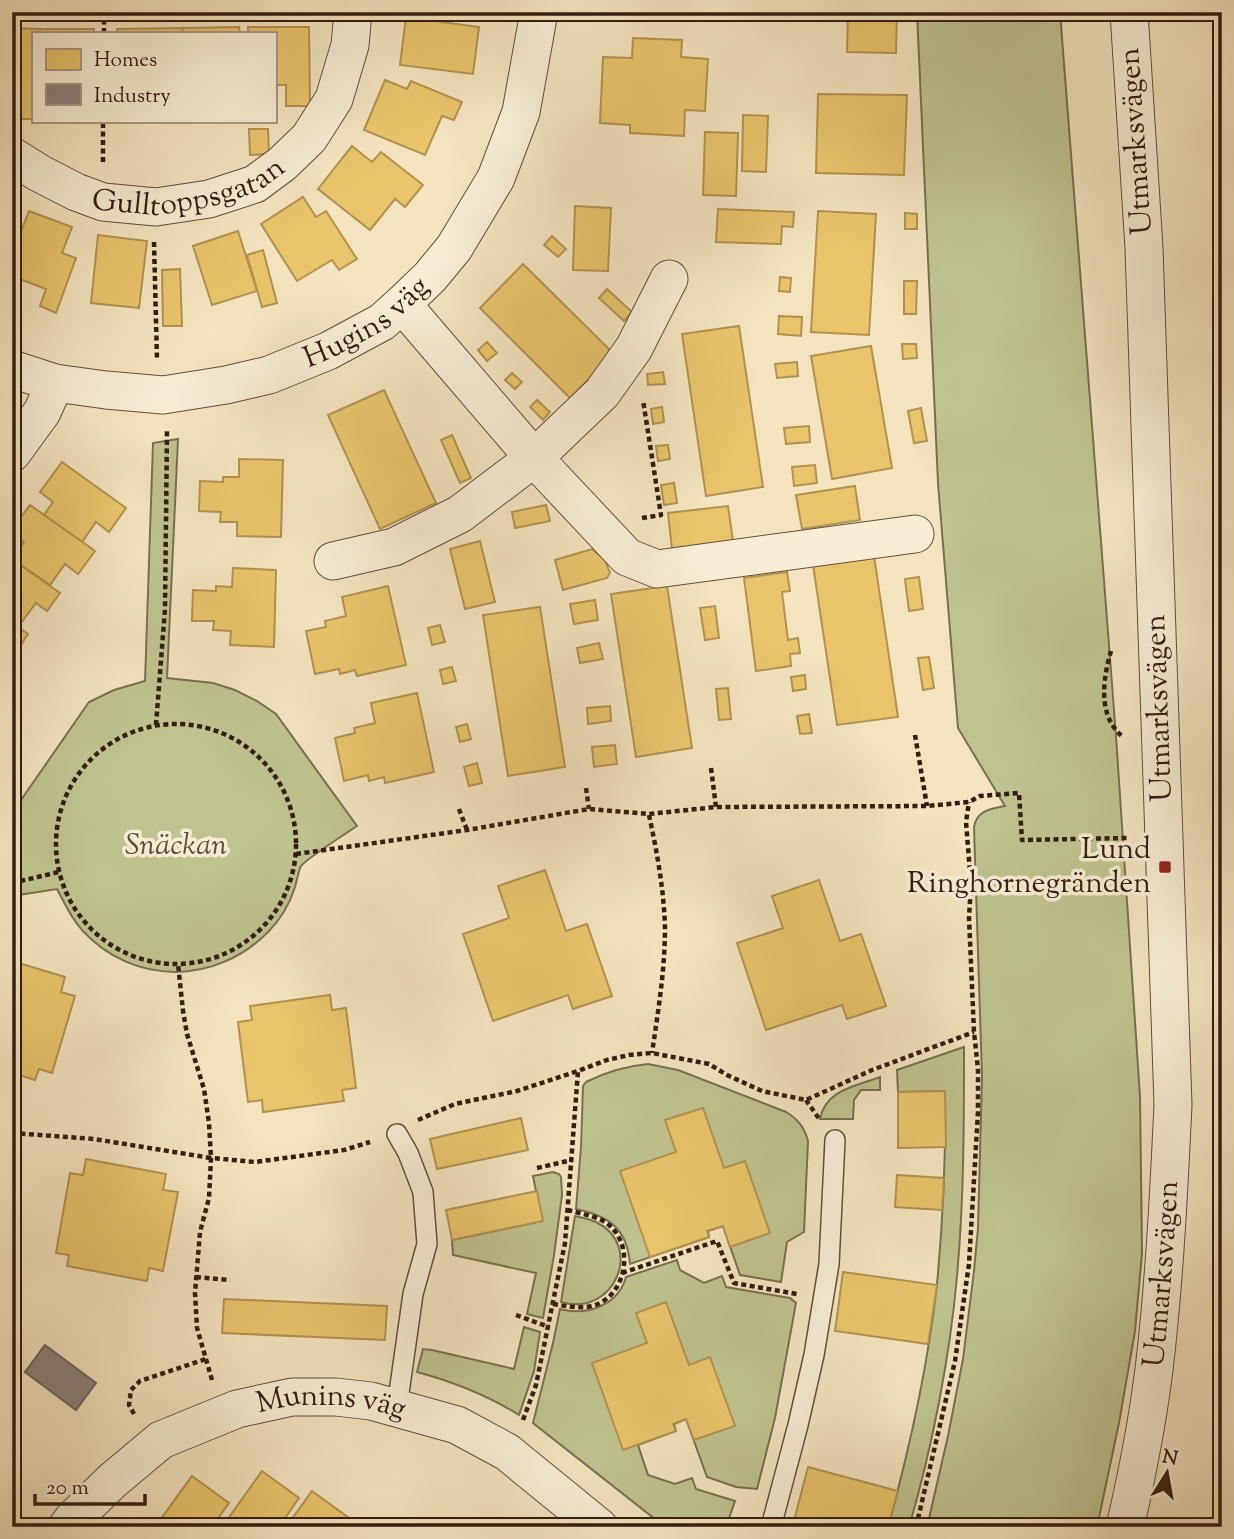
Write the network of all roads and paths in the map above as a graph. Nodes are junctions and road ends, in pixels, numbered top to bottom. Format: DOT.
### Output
graph roads {
  1 [pos="104,12"];
  2 [pos="353,12"];
  3 [pos="539,12"];
  4 [pos="1129,12"];
  5 [pos="104,32"];
  6 [pos="12,156"];
  7 [pos="669,279"];
  8 [pos="402,304"];
  9 [pos="634,348"];
  10 [pos="12,369"];
  11 [pos="55,383"];
  12 [pos="167,426"];
  13 [pos="12,453"];
  14 [pos="534,458"];
  15 [pos="636,519"];
  16 [pos="915,534"];
  17 [pos="333,561"];
  18 [pos="156,725"];
  19 [pos="915,735"];
  20 [pos="711,768"];
  21 [pos="586,788"];
  22 [pos="969,802"];
  23 [pos="927,806"];
  24 [pos="716,807"];
  25 [pos="459,809"];
  26 [pos="589,809"];
  27 [pos="649,814"];
  28 [pos="467,830"];
  29 [pos="1135,838"];
  30 [pos="296,854"];
  31 [pos="59,872"];
  32 [pos="12,883"];
  33 [pos="178,964"];
  34 [pos="974,1032"];
  35 [pos="652,1053"];
  36 [pos="578,1071"];
  37 [pos="12,1133"];
  38 [pos="397,1134"];
  39 [pos="835,1140"];
  40 [pos="211,1158"];
  41 [pos="572,1160"];
  42 [pos="537,1168"];
  43 [pos="568,1210"];
  44 [pos="622,1273"];
  45 [pos="196,1277"];
  46 [pos="230,1280"];
  47 [pos="823,1298"];
  48 [pos="553,1304"];
  49 [pos="516,1315"];
  50 [pos="549,1327"];
  51 [pos="206,1359"];
  52 [pos="214,1386"];
  53 [pos="397,1407"];
  54 [pos="138,1421"];
  55 [pos="507,1452"];
  56 [pos="12,1513"];
  57 [pos="31,1527"];
  58 [pos="67,1527"];
  59 [pos="599,1527"];
  60 [pos="771,1527"];
  61 [pos="916,1527"];
  62 [pos="1125,1527"];
  1 -- 5 [label="path"];
  2 -- 6 [label="street, Gulltoppsgatan"];
  3 -- 8 [label="street, Hugins väg"];
  4 -- 62 [label="street, Utmarksvägen"];
  7 -- 9 [label="street"];
  8 -- 11 [label="street, Hugins väg"];
  8 -- 14 [label="street"];
  9 -- 14 [label="street"];
  9 -- 15 [label="path"];
  10 -- 11 [label="street, Hugins väg"];
  11 -- 13 [label="street"];
  12 -- 18 [label="path"];
  14 -- 16 [label="street"];
  14 -- 17 [label="street"];
  18 -- 30 [label="path"];
  18 -- 31 [label="path"];
  19 -- 23 [label="path"];
  20 -- 24 [label="path"];
  21 -- 26 [label="path"];
  22 -- 23 [label="path"];
  22 -- 29 [label="path"];
  22 -- 34 [label="path"];
  23 -- 24 [label="path"];
  24 -- 27 [label="path"];
  25 -- 28 [label="path"];
  26 -- 27 [label="path"];
  26 -- 28 [label="path"];
  27 -- 35 [label="path"];
  28 -- 30 [label="path"];
  30 -- 33 [label="path"];
  31 -- 32 [label="path"];
  31 -- 33 [label="path"];
  33 -- 40 [label="path"];
  34 -- 35 [label="path"];
  34 -- 61 [label="path"];
  35 -- 36 [label="path"];
  36 -- 38 [label="path"];
  36 -- 41 [label="path"];
  37 -- 40 [label="path"];
  38 -- 40 [label="path"];
  38 -- 53 [label="lane"];
  39 -- 47 [label="lane"];
  40 -- 45 [label="path"];
  41 -- 42 [label="path"];
  41 -- 43 [label="path"];
  43 -- 44 [label="path"];
  43 -- 48 [label="path"];
  44 -- 47 [label="path"];
  44 -- 48 [label="path"];
  45 -- 46 [label="path"];
  45 -- 51 [label="path"];
  47 -- 60 [label="lane"];
  48 -- 50 [label="path"];
  49 -- 50 [label="path"];
  50 -- 55 [label="path"];
  51 -- 52 [label="path"];
  51 -- 54 [label="path"];
  53 -- 55 [label="street, Munins väg"];
  53 -- 58 [label="street, Munins väg"];
  55 -- 59 [label="street, Munins väg"];
  56 -- 57 [label="path"];
}
